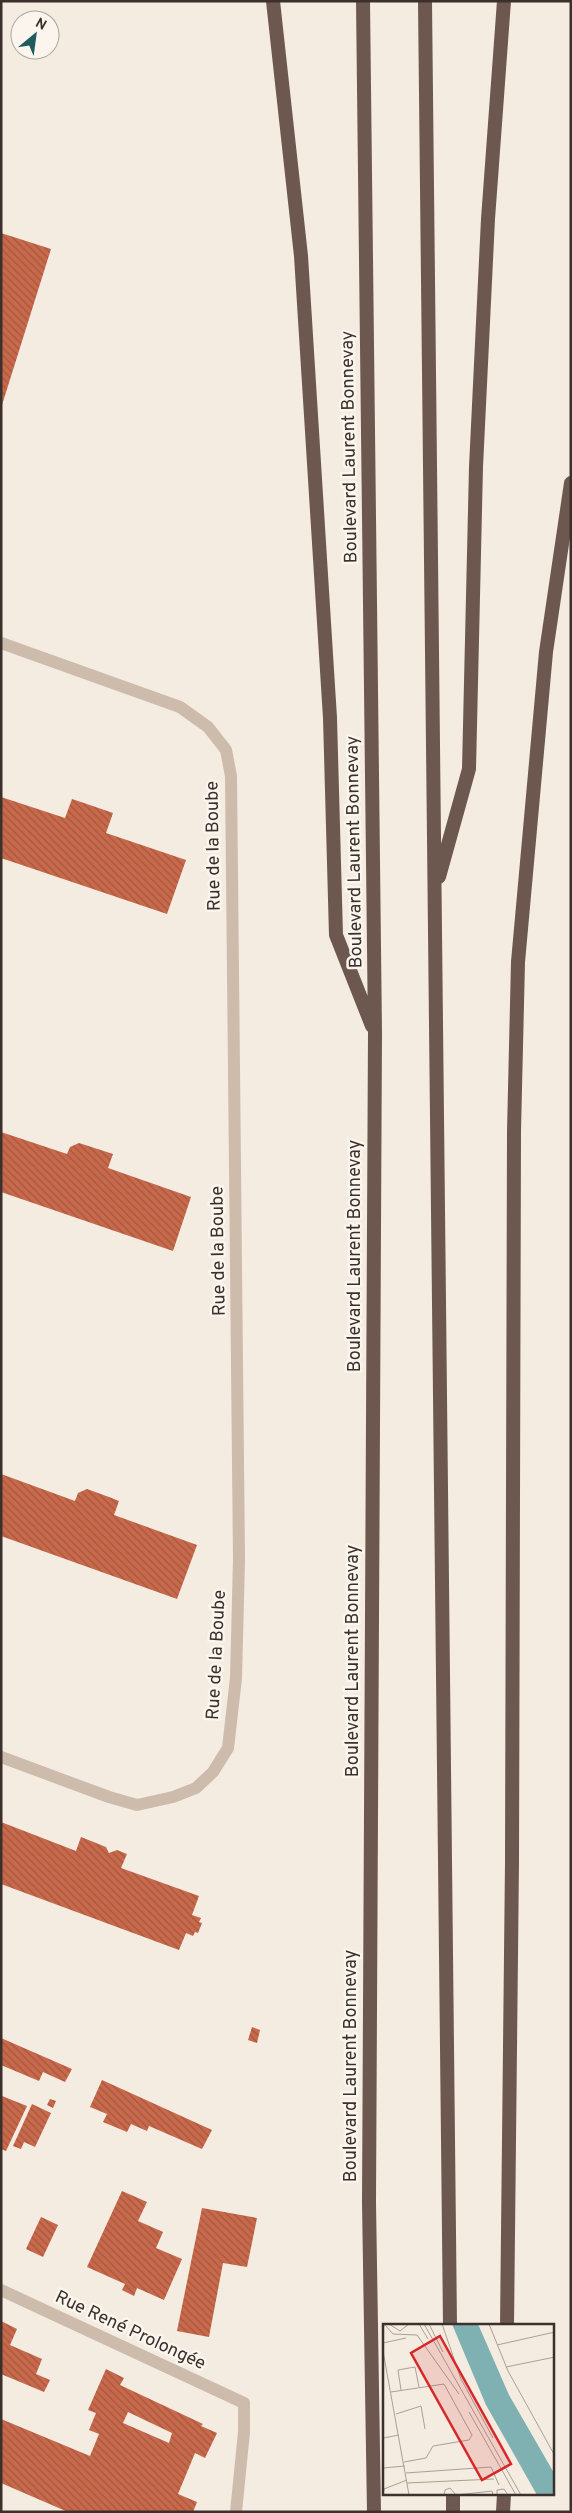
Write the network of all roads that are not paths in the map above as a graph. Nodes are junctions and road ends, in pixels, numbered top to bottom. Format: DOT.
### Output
graph roads {
  1 [pos="273,1"];
  2 [pos="363,1"];
  3 [pos="425,1"];
  4 [pos="504,1"];
  5 [pos="571,483"];
  6 [pos="1,643"];
  7 [pos="435,893"];
  8 [pos="375,1034"];
  9 [pos="1,1757"];
  10 [pos="1,2290"];
  11 [pos="450,2324"];
  12 [pos="507,2324"];
  13 [pos="452,2496"];
  14 [pos="504,2496"];
  15 [pos="236,2512"];
  16 [pos="374,2512"];
  17 [pos="453,2512"];
  18 [pos="503,2512"];
  1 -- 8 [label="highway"];
  2 -- 8 [label="highway, Boulevard Laurent Bonnevay"];
  3 -- 7 [label="highway"];
  4 -- 7 [label="highway"];
  5 -- 12 [label="highway"];
  6 -- 9 [label="street, Rue de la Boube"];
  7 -- 11 [label="highway"];
  8 -- 16 [label="highway, Boulevard Laurent Bonnevay"];
  10 -- 15 [label="street, Rue René Prolongée"];
  13 -- 17 [label="highway"];
  14 -- 18 [label="highway"];
}
